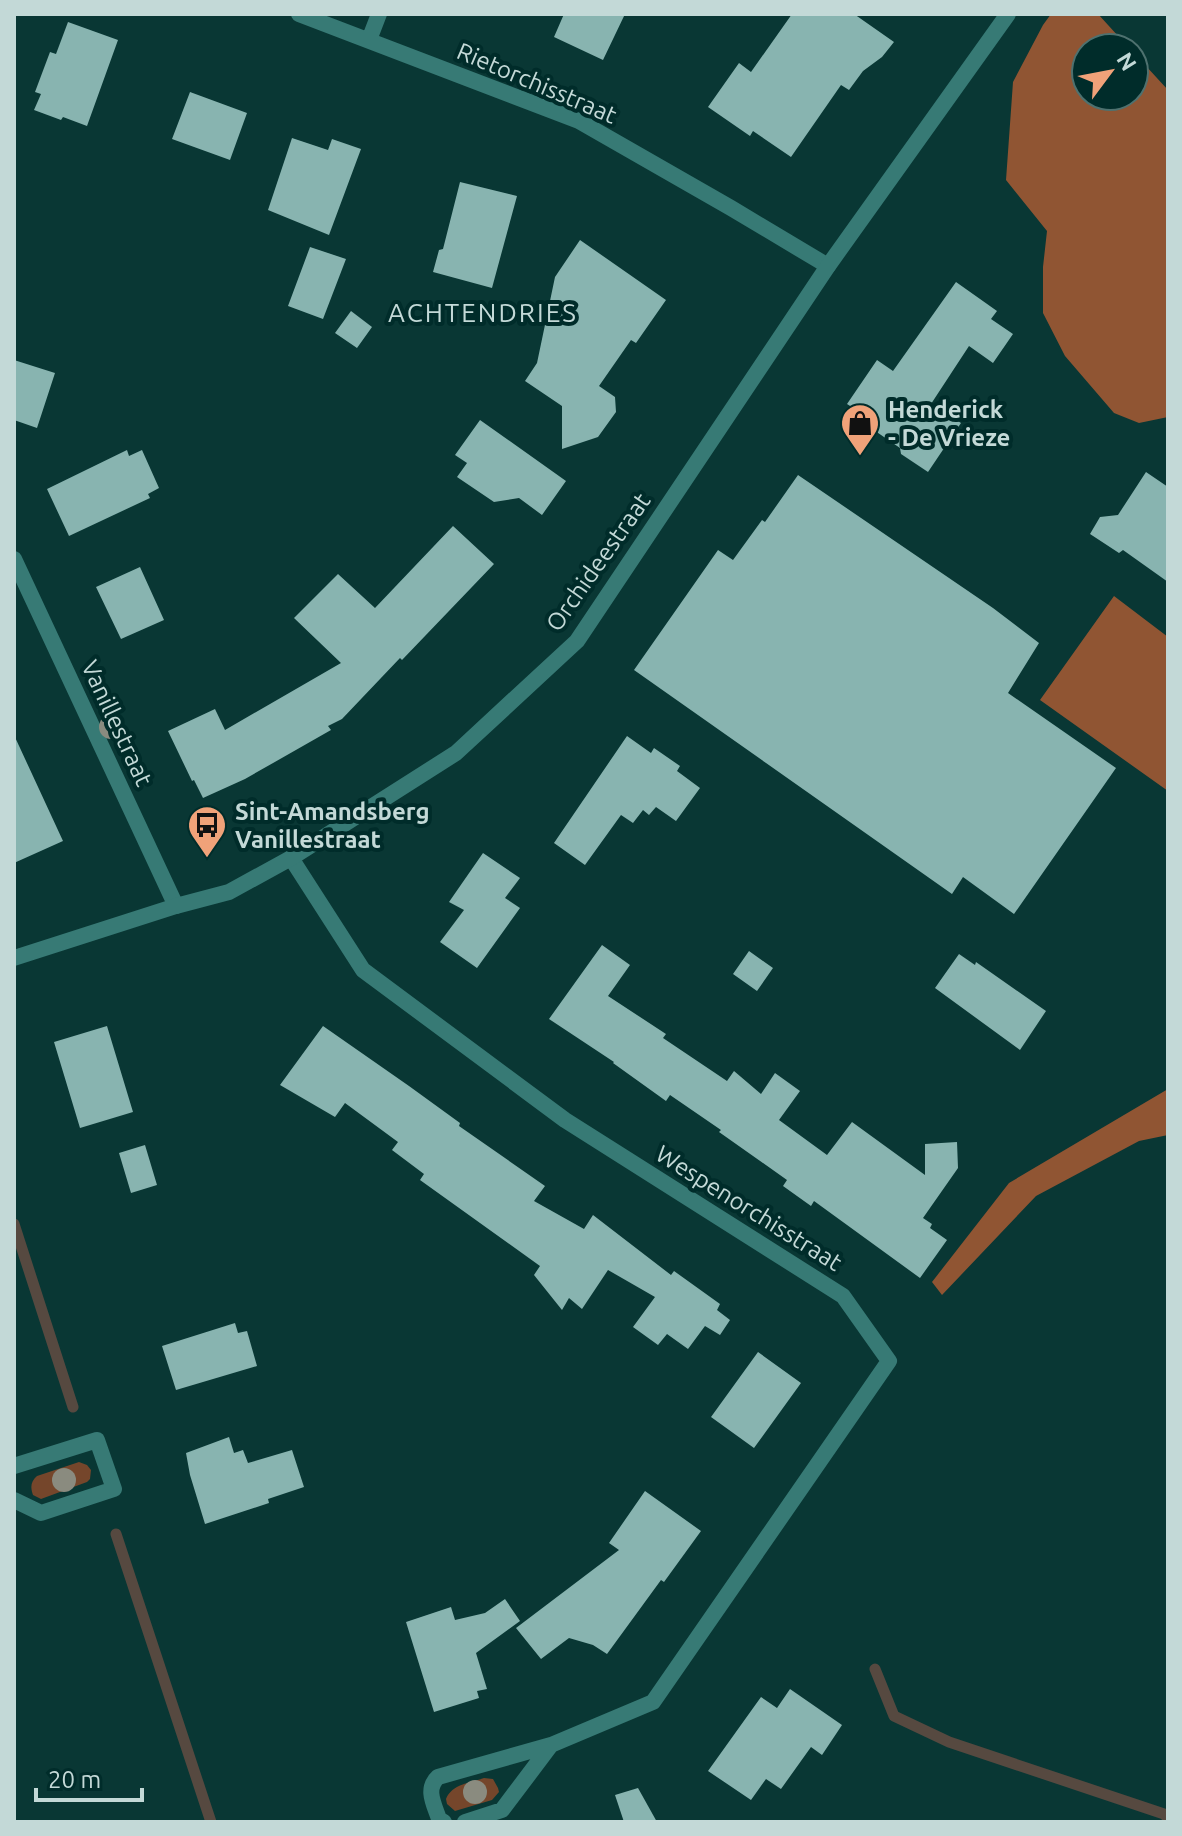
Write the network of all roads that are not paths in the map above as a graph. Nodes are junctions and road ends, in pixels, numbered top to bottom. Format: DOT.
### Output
graph roads {
  1 [pos="299,14"];
  2 [pos="379,14"];
  3 [pos="1008,14"];
  4 [pos="369,40"];
  5 [pos="828,266"];
  6 [pos="14,559"];
  7 [pos="291,858"];
  8 [pos="176,906"];
  9 [pos="14,958"];
  10 [pos="14,1466"];
  11 [pos="14,1500"];
  12 [pos="551,1745"];
  13 [pos="444,1822"];
  14 [pos="465,1822"];
  1 -- 4 [label="street, Rietorchisstraat"];
  2 -- 4 [label="street"];
  3 -- 5 [label="street, Orchideestraat"];
  4 -- 5 [label="street, Rietorchisstraat"];
  5 -- 7 [label="street, Orchideestraat"];
  6 -- 8 [label="street, Vanillestraat"];
  7 -- 8 [label="street, Orchideestraat"];
  7 -- 12 [label="street, Wespenorchisstraat"];
  8 -- 9 [label="street, Orchideestraat"];
  10 -- 11 [label="street"];
  12 -- 13 [label="street, Wespenorchisstraat"];
  12 -- 14 [label="street"];
}
